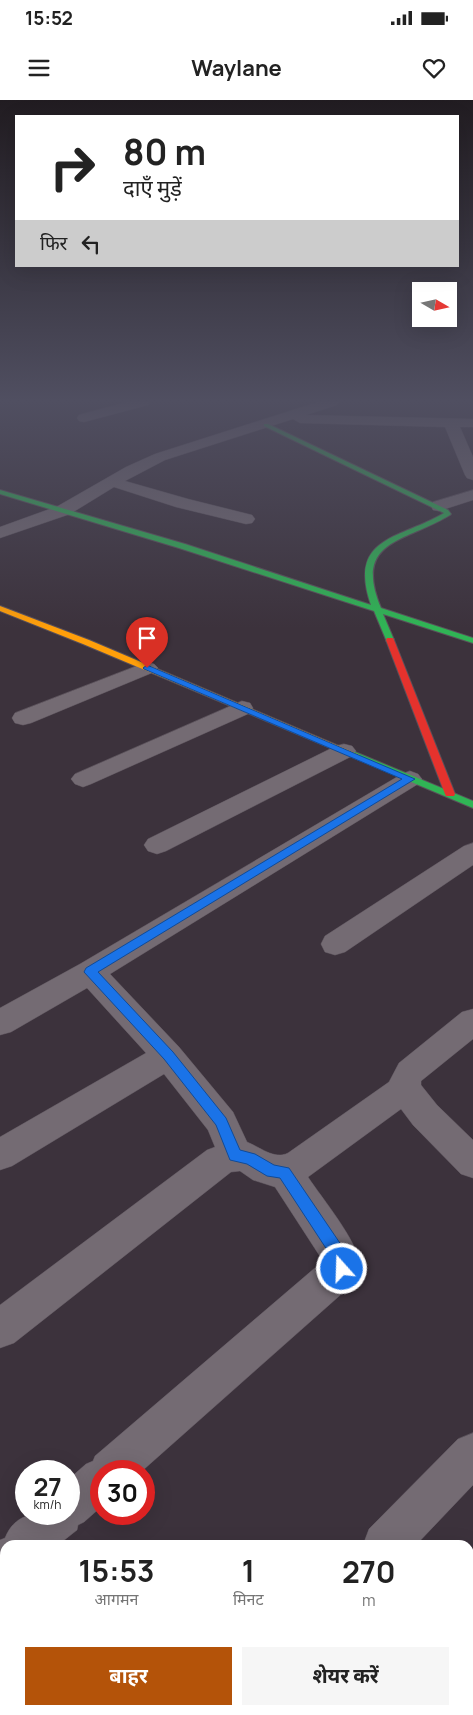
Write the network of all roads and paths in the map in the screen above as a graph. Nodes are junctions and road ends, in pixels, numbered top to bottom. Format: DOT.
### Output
graph roads {
  1 [pos="120,477"];
  2 [pos="379,477"];
  3 [pos="113,482"];
  4 [pos="0,492"];
  5 [pos="473,495"];
  6 [pos="439,506"];
  7 [pos="64,510"];
  8 [pos="246,519"];
  9 [pos="0,533"];
  10 [pos="0,608"];
  11 [pos="378,610"];
  12 [pos="473,641"];
  13 [pos="147,668"];
  14 [pos="242,708"];
  15 [pos="23,718"];
  16 [pos="344,751"];
  17 [pos="83,779"];
  18 [pos="410,779"];
  19 [pos="450,794"];
  20 [pos="473,805"];
  21 [pos="157,845"];
  22 [pos="473,852"];
  23 [pos="335,944"];
  24 [pos="90,972"];
  25 [pos="473,1021"];
  26 [pos="0,1023"];
  27 [pos="168,1056"];
  28 [pos="404,1089"];
  29 [pos="0,1155"];
  30 [pos="235,1155"];
  31 [pos="473,1163"];
  32 [pos="284,1172"];
  33 [pos="0,1330"];
  34 [pos="473,1454"];
  35 [pos="123,1460"];
  36 [pos="90,1489"];
  37 [pos="80,1497"];
  38 [pos="48,1525"];
  39 [pos="30,1540"];
  40 [pos="390,1540"];
  1 -- 3 [label="street"];
  2 -- 6 [label="street"];
  3 -- 7 [label="street"];
  3 -- 8 [label="street"];
  4 -- 7 [label="street"];
  5 -- 6 [label="street"];
  6 -- 11 [label="street"];
  7 -- 9 [label="street"];
  7 -- 11 [label="street"];
  10 -- 13 [label="street"];
  11 -- 12 [label="street"];
  11 -- 19 [label="street"];
  13 -- 14 [label="street"];
  13 -- 15 [label="street"];
  14 -- 16 [label="street"];
  14 -- 17 [label="street"];
  16 -- 18 [label="street"];
  16 -- 21 [label="street"];
  18 -- 19 [label="street"];
  18 -- 24 [label="street"];
  19 -- 20 [label="street"];
  22 -- 23 [label="street"];
  24 -- 26 [label="street"];
  24 -- 27 [label="street"];
  25 -- 28 [label="street"];
  27 -- 29 [label="street"];
  27 -- 30 [label="street"];
  28 -- 31 [label="street"];
  28 -- 32 [label="street"];
  30 -- 32 [label="street"];
  30 -- 33 [label="street"];
  32 -- 35 [label="street"];
  34 -- 40 [label="street"];
  36 -- 37 [label="street"];
  38 -- 39 [label="street"];
}
